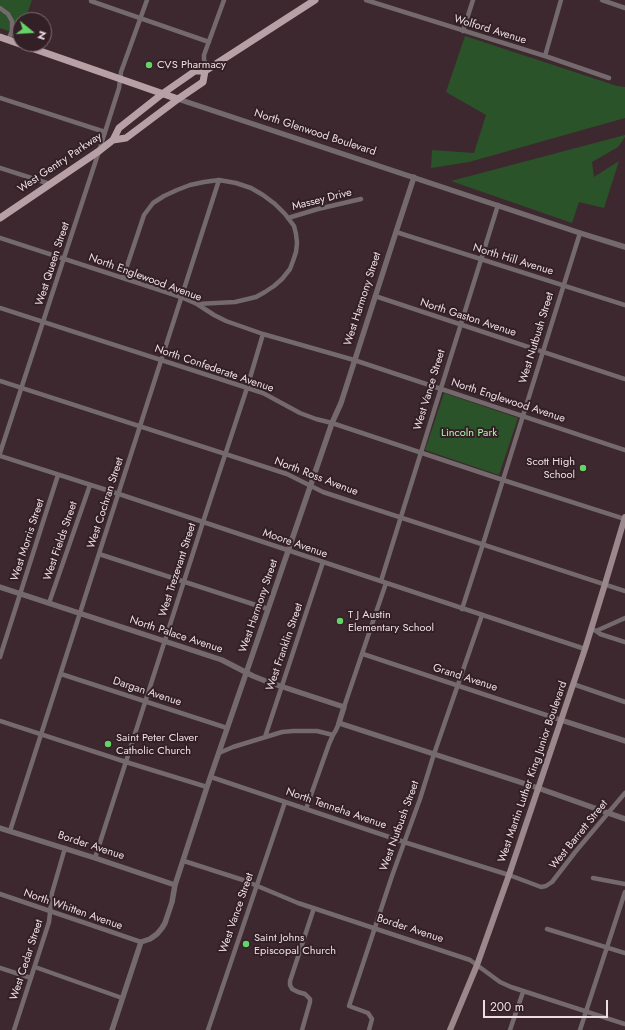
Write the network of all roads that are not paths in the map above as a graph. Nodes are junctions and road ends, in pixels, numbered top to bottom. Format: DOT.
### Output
graph roads {
  1 [pos="147,0"];
  2 [pos="224,0"];
  3 [pos="315,0"];
  4 [pos="366,0"];
  5 [pos="473,0"];
  6 [pos="561,0"];
  7 [pos="602,0"];
  8 [pos="91,1"];
  9 [pos="0,8"];
  10 [pos="625,8"];
  11 [pos="140,18"];
  12 [pos="463,31"];
  13 [pos="0,37"];
  14 [pos="8,40"];
  15 [pos="209,42"];
  16 [pos="545,56"];
  17 [pos="207,70"];
  18 [pos="609,78"];
  19 [pos="120,79"];
  20 [pos="162,94"];
  21 [pos="0,98"];
  22 [pos="178,99"];
  23 [pos="105,132"];
  24 [pos="113,140"];
  25 [pos="99,151"];
  26 [pos="0,168"];
  27 [pos="414,178"];
  28 [pos="218,180"];
  29 [pos="50,184"];
  30 [pos="361,199"];
  31 [pos="498,205"];
  32 [pos="0,218"];
  33 [pos="288,218"];
  34 [pos="396,232"];
  35 [pos="580,233"];
  36 [pos="0,238"];
  37 [pos="625,247"];
  38 [pos="64,259"];
  39 [pos="480,259"];
  40 [pos="123,278"];
  41 [pos="563,285"];
  42 [pos="375,296"];
  43 [pos="181,297"];
  44 [pos="197,304"];
  45 [pos="625,305"];
  46 [pos="0,308"];
  47 [pos="43,322"];
  48 [pos="460,325"];
  49 [pos="263,334"];
  50 [pos="542,352"];
  51 [pos="161,360"];
  52 [pos="354,360"];
  53 [pos="625,379"];
  54 [pos="0,381"];
  55 [pos="22,388"];
  56 [pos="247,388"];
  57 [pos="441,389"];
  58 [pos="523,416"];
  59 [pos="332,423"];
  60 [pos="140,426"];
  61 [pos="625,450"];
  62 [pos="0,453"];
  63 [pos="421,453"];
  64 [pos="225,455"];
  65 [pos="0,456"];
  66 [pos="58,475"];
  67 [pos="503,480"];
  68 [pos="90,485"];
  69 [pos="311,486"];
  70 [pos="119,494"];
  71 [pos="400,517"];
  72 [pos="625,519"];
  73 [pos="203,522"];
  74 [pos="483,544"];
  75 [pos="289,550"];
  76 [pos="99,554"];
  77 [pos="323,562"];
  78 [pos="184,582"];
  79 [pos="381,582"];
  80 [pos="386,583"];
  81 [pos="606,584"];
  82 [pos="0,587"];
  83 [pos="625,591"];
  84 [pos="20,594"];
  85 [pos="49,603"];
  86 [pos="268,609"];
  87 [pos="462,609"];
  88 [pos="80,614"];
  89 [pos="482,615"];
  90 [pos="625,618"];
  91 [pos="594,630"];
  92 [pos="165,641"];
  93 [pos="625,642"];
  94 [pos="585,649"];
  95 [pos="363,654"];
  96 [pos="0,657"];
  97 [pos="247,672"];
  98 [pos="61,674"];
  99 [pos="573,684"];
  100 [pos="457,685"];
  101 [pos="281,687"];
  102 [pos="145,701"];
  103 [pos="625,702"];
  104 [pos="344,707"];
  105 [pos="561,720"];
  106 [pos="0,721"];
  107 [pos="339,723"];
  108 [pos="227,728"];
  109 [pos="42,734"];
  110 [pos="333,735"];
  111 [pos="265,737"];
  112 [pos="625,741"];
  113 [pos="219,753"];
  114 [pos="434,754"];
  115 [pos="126,762"];
  116 [pos="211,777"];
  117 [pos="207,787"];
  118 [pos="538,788"];
  119 [pos="625,793"];
  120 [pos="285,802"];
  121 [pos="306,809"];
  122 [pos="608,812"];
  123 [pos="625,819"];
  124 [pos="0,828"];
  125 [pos="10,831"];
  126 [pos="404,842"];
  127 [pos="65,848"];
  128 [pos="95,858"];
  129 [pos="184,861"];
  130 [pos="509,875"];
  131 [pos="593,878"];
  132 [pos="625,884"];
  133 [pos="175,885"];
  134 [pos="256,886"];
  135 [pos="546,886"];
  136 [pos="625,892"];
  137 [pos="0,894"];
  138 [pos="314,908"];
  139 [pos="51,911"];
  140 [pos="374,928"];
  141 [pos="547,929"];
  142 [pos="141,942"];
  143 [pos="607,948"];
  144 [pos="625,953"];
  145 [pos="477,965"];
  146 [pos="35,967"];
  147 [pos="0,968"];
  148 [pos="31,978"];
  149 [pos="523,992"];
  150 [pos="122,998"];
  151 [pos="586,1012"];
  152 [pos="625,1024"];
  153 [pos="14,1030"];
  154 [pos="112,1030"];
  155 [pos="208,1030"];
  156 [pos="302,1030"];
  157 [pos="369,1030"];
  158 [pos="450,1030"];
  159 [pos="510,1030"];
  160 [pos="580,1030"];
  1 -- 11 [label="street, West Queen Street"];
  2 -- 15 [label="street"];
  3 -- 17 [label="main road, West Gentry Parkway"];
  4 -- 12 [label="street, Wolford Avenue"];
  5 -- 12 [label="street"];
  6 -- 16 [label="street"];
  7 -- 10 [label="street"];
  8 -- 11 [label="street"];
  9 -- 14 [label="street"];
  11 -- 15 [label="street"];
  11 -- 19 [label="street, West Queen Street"];
  12 -- 16 [label="street, Wolford Avenue"];
  13 -- 14 [label="main road, North Glenwood Boulevard"];
  14 -- 19 [label="main road, North Glenwood Boulevard"];
  15 -- 17 [label="street"];
  16 -- 18 [label="street, Wolford Avenue"];
  17 -- 20 [label="main road, West Gentry Parkway"];
  17 -- 22 [label="main road, West Gentry Parkway"];
  19 -- 20 [label="main road, North Glenwood Boulevard"];
  19 -- 23 [label="street, West Queen Street"];
  20 -- 22 [label="main road, North Glenwood Boulevard"];
  20 -- 24 [label="main road, West Gentry Parkway"];
  21 -- 23 [label="street"];
  22 -- 24 [label="main road, West Gentry Parkway"];
  22 -- 27 [label="street, North Glenwood Boulevard"];
  23 -- 25 [label="street, West Queen Street"];
  24 -- 25 [label="main road, West Gentry Parkway"];
  25 -- 29 [label="main road, West Gentry Parkway"];
  25 -- 38 [label="street, West Queen Street"];
  26 -- 29 [label="street"];
  27 -- 31 [label="street, North Glenwood Boulevard"];
  27 -- 34 [label="street, West Harmony Street"];
  28 -- 33 [label="street"];
  28 -- 40 [label="street"];
  28 -- 43 [label="street, West Cochran Street"];
  29 -- 32 [label="main road, West Gentry Parkway"];
  30 -- 33 [label="street, Massey Drive"];
  31 -- 35 [label="street, North Glenwood Boulevard"];
  31 -- 39 [label="street, West Vance Street"];
  33 -- 44 [label="street"];
  34 -- 39 [label="street, North Hill Avenue"];
  34 -- 42 [label="street, West Harmony Street"];
  35 -- 37 [label="street, North Glenwood Boulevard"];
  35 -- 41 [label="street, West Nutbush Street"];
  36 -- 38 [label="street, North Englewood Avenue"];
  38 -- 40 [label="street, North Englewood Avenue"];
  38 -- 47 [label="street, West Queen Street"];
  39 -- 41 [label="street, North Hill Avenue"];
  39 -- 48 [label="street, West Vance Street"];
  40 -- 43 [label="street, North Englewood Avenue"];
  41 -- 45 [label="street, North Hill Avenue"];
  41 -- 50 [label="street, West Nutbush Street"];
  42 -- 48 [label="street, North Gaston Avenue"];
  42 -- 52 [label="street, West Harmony Street"];
  43 -- 44 [label="street, North Englewood Avenue"];
  43 -- 51 [label="street, West Cochran Street"];
  44 -- 49 [label="street, North Englewood Avenue"];
  46 -- 47 [label="street, North Confederate Avenue"];
  47 -- 51 [label="street, North Confederate Avenue"];
  47 -- 55 [label="street, West Queen Street"];
  48 -- 50 [label="street, North Gaston Avenue"];
  48 -- 57 [label="street, West Vance Street"];
  49 -- 52 [label="street, North Englewood Avenue"];
  49 -- 56 [label="street, West Trezevant Street"];
  50 -- 53 [label="street, North Gaston Avenue"];
  50 -- 58 [label="street, West Nutbush Street"];
  51 -- 56 [label="street, North Confederate Avenue"];
  51 -- 60 [label="street, West Cochran Street"];
  52 -- 57 [label="street, North Englewood Avenue"];
  52 -- 59 [label="street, West Harmony Street"];
  54 -- 55 [label="street, North Ross Avenue"];
  55 -- 60 [label="street, North Ross Avenue"];
  55 -- 62 [label="street, West Queen Street"];
  56 -- 59 [label="street, North Confederate Avenue"];
  56 -- 64 [label="street, West Trezevant Street"];
  57 -- 58 [label="street, North Englewood Avenue"];
  57 -- 63 [label="street, West Vance Street"];
  58 -- 61 [label="street, North Englewood Avenue"];
  58 -- 67 [label="street, West Nutbush Street"];
  59 -- 63 [label="street, North Confederate Avenue"];
  59 -- 69 [label="street, West Harmony Street"];
  60 -- 64 [label="street, North Ross Avenue"];
  60 -- 70 [label="street, West Cochran Street"];
  63 -- 67 [label="street, North Confederate Avenue"];
  63 -- 71 [label="street, West Vance Street"];
  64 -- 69 [label="street, North Ross Avenue"];
  64 -- 73 [label="street, West Trezevant Street"];
  65 -- 66 [label="street, Moore Avenue"];
  66 -- 68 [label="street, Moore Avenue"];
  66 -- 84 [label="street, West Morris Street"];
  67 -- 72 [label="street, North Confederate Avenue"];
  67 -- 74 [label="street, West Nutbush Street"];
  68 -- 70 [label="street, Moore Avenue"];
  68 -- 85 [label="street, West Fields Street"];
  69 -- 71 [label="street, North Ross Avenue"];
  69 -- 75 [label="street, West Harmony Street"];
  70 -- 73 [label="street, Moore Avenue"];
  70 -- 76 [label="street, West Cochran Street"];
  71 -- 74 [label="street, North Ross Avenue"];
  71 -- 79 [label="street, West Vance Street"];
  72 -- 81 [label="main road, West Martin Luther King Junior Boulevard"];
  73 -- 75 [label="street, Moore Avenue"];
  73 -- 78 [label="street, West Trezevant Street"];
  74 -- 81 [label="street, North Ross Avenue"];
  74 -- 87 [label="street, West Nutbush Street"];
  75 -- 77 [label="street, Moore Avenue"];
  75 -- 86 [label="street, West Harmony Street"];
  76 -- 78 [label="street"];
  76 -- 88 [label="street, West Cochran Street"];
  77 -- 79 [label="street, Moore Avenue"];
  77 -- 101 [label="street, West Franklin Street"];
  78 -- 86 [label="street"];
  78 -- 92 [label="street, West Trezevant Street"];
  79 -- 80 [label="street, Moore Avenue"];
  80 -- 87 [label="street, Moore Avenue"];
  80 -- 95 [label="street"];
  81 -- 83 [label="street, North Ross Avenue"];
  81 -- 91 [label="main road, West Martin Luther King Junior Boulevard"];
  82 -- 84 [label="street, North Palace Avenue"];
  84 -- 85 [label="street, North Palace Avenue"];
  84 -- 96 [label="street, West Morris Street"];
  85 -- 88 [label="street, North Palace Avenue"];
  86 -- 97 [label="street, West Harmony Street"];
  87 -- 89 [label="street, Moore Avenue"];
  88 -- 92 [label="street, North Palace Avenue"];
  88 -- 98 [label="street, West Cochran Street"];
  89 -- 94 [label="street, Moore Avenue"];
  89 -- 100 [label="street, West Nutbush Street"];
  90 -- 91 [label="street"];
  91 -- 93 [label="street"];
  91 -- 94 [label="main road, West Martin Luther King Junior Boulevard"];
  92 -- 97 [label="street, North Palace Avenue"];
  92 -- 102 [label="street, West Trezevant Street"];
  94 -- 99 [label="main road, West Martin Luther King Junior Boulevard"];
  95 -- 100 [label="street, Grand Avenue"];
  95 -- 104 [label="street"];
  97 -- 101 [label="street, North Palace Avenue"];
  97 -- 108 [label="street, West Harmony Street"];
  98 -- 102 [label="street, Dargan Avenue"];
  98 -- 109 [label="street, West Cochran Street"];
  99 -- 103 [label="street"];
  99 -- 105 [label="main road, West Martin Luther King Junior Boulevard"];
  100 -- 105 [label="street, Grand Avenue"];
  100 -- 114 [label="street, West Nutbush Street"];
  101 -- 104 [label="street, North Palace Avenue"];
  101 -- 111 [label="street, West Franklin Street"];
  102 -- 108 [label="street, Dargan Avenue"];
  102 -- 115 [label="street, West Trezevant Street"];
  104 -- 107 [label="street"];
  105 -- 112 [label="street"];
  105 -- 118 [label="main road, West Martin Luther King Junior Boulevard"];
  106 -- 109 [label="street"];
  107 -- 110 [label="street"];
  107 -- 114 [label="street"];
  108 -- 113 [label="street, West Harmony Street"];
  109 -- 115 [label="street"];
  109 -- 125 [label="street, West Cochran Street"];
  110 -- 111 [label="street"];
  110 -- 121 [label="street"];
  111 -- 113 [label="street"];
  113 -- 116 [label="street, West Harmony Street"];
  114 -- 118 [label="street"];
  114 -- 126 [label="street, West Nutbush Street"];
  115 -- 117 [label="street"];
  115 -- 128 [label="street, West Trezevant Street"];
  116 -- 117 [label="street, West Harmony Street"];
  116 -- 120 [label="street, North Tenneha Avenue"];
  117 -- 129 [label="street, West Harmony Street"];
  118 -- 122 [label="street"];
  118 -- 130 [label="main road, West Martin Luther King Junior Boulevard"];
  119 -- 122 [label="street, West Barrett Street"];
  120 -- 121 [label="street, North Tenneha Avenue"];
  120 -- 134 [label="street, West Vance Street"];
  121 -- 126 [label="street, North Tenneha Avenue"];
  122 -- 123 [label="street"];
  122 -- 135 [label="street, West Barrett Street"];
  124 -- 125 [label="street, Border Avenue"];
  125 -- 127 [label="street, Border Avenue"];
  126 -- 130 [label="street, North Tenneha Avenue"];
  126 -- 140 [label="street, West Nutbush Street"];
  127 -- 128 [label="street, Border Avenue"];
  127 -- 139 [label="street, West Cedar Street"];
  128 -- 133 [label="street, Border Avenue"];
  129 -- 133 [label="street, West Harmony Street"];
  129 -- 134 [label="street, Border Avenue"];
  130 -- 135 [label="street, North Tenneha Avenue"];
  130 -- 145 [label="main road, West Martin Luther King Junior Boulevard"];
  131 -- 132 [label="street"];
  133 -- 142 [label="street, West Harmony Street"];
  134 -- 138 [label="street, Border Avenue"];
  134 -- 155 [label="street, West Vance Street"];
  136 -- 143 [label="street"];
  137 -- 139 [label="street, North Whitten Avenue"];
  138 -- 140 [label="street, Border Avenue"];
  138 -- 156 [label="street"];
  139 -- 142 [label="street, North Whitten Avenue"];
  139 -- 146 [label="street, West Cedar Street"];
  140 -- 145 [label="street, Border Avenue"];
  140 -- 157 [label="street, West Nutbush Street"];
  141 -- 143 [label="street"];
  142 -- 150 [label="street"];
  143 -- 144 [label="street"];
  143 -- 151 [label="street"];
  145 -- 149 [label="street, Border Avenue"];
  145 -- 158 [label="main road, West Martin Luther King Junior Boulevard"];
  146 -- 148 [label="street, West Cedar Street"];
  146 -- 150 [label="street"];
  147 -- 148 [label="street"];
  148 -- 153 [label="street, West Cedar Street"];
  149 -- 151 [label="street, Border Avenue"];
  149 -- 159 [label="street"];
  150 -- 154 [label="street"];
  151 -- 152 [label="street, Border Avenue"];
  151 -- 160 [label="street"];
}
